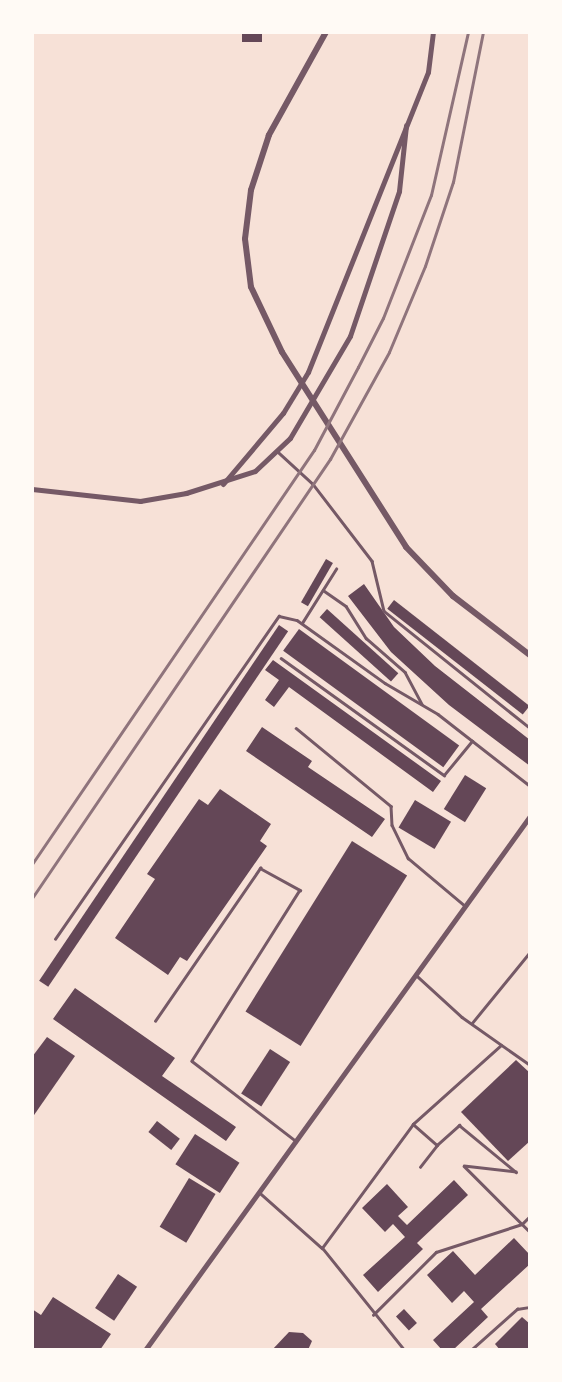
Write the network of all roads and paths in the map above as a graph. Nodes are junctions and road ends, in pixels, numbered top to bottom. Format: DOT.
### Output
graph roads {
  1 [pos="326,32"];
  2 [pos="433,32"];
  3 [pos="406,126"];
  4 [pos="277,451"];
  5 [pos="223,485"];
  6 [pos="32,489"];
  7 [pos="336,569"];
  8 [pos="323,590"];
  9 [pos="302,623"];
  10 [pos="530,655"];
  11 [pos="282,658"];
  12 [pos="422,705"];
  13 [pos="296,728"];
  14 [pos="530,728"];
  15 [pos="472,741"];
  16 [pos="530,786"];
  17 [pos="530,816"];
  18 [pos="464,905"];
  19 [pos="55,938"];
  20 [pos="530,952"];
  21 [pos="415,974"];
  22 [pos="155,1021"];
  23 [pos="472,1024"];
  24 [pos="500,1044"];
  25 [pos="530,1065"];
  26 [pos="413,1124"];
  27 [pos="297,1142"];
  28 [pos="437,1145"];
  29 [pos="420,1167"];
  30 [pos="260,1192"];
  31 [pos="530,1216"];
  32 [pos="522,1224"];
  33 [pos="530,1232"];
  34 [pos="322,1248"];
  35 [pos="530,1307"];
  36 [pos="373,1315"];
  37 [pos="145,1350"];
  38 [pos="404,1350"];
  39 [pos="471,1350"];
  1 -- 10 [label="street"];
  2 -- 3 [label="street"];
  3 -- 4 [label="street"];
  3 -- 5 [label="street"];
  4 -- 5 [label="street"];
  4 -- 14 [label="lane"];
  5 -- 6 [label="street"];
  7 -- 8 [label="lane"];
  8 -- 9 [label="lane"];
  8 -- 12 [label="lane"];
  9 -- 12 [label="lane"];
  9 -- 19 [label="lane"];
  11 -- 15 [label="lane"];
  12 -- 15 [label="lane"];
  13 -- 18 [label="lane"];
  15 -- 16 [label="lane"];
  17 -- 18 [label="street"];
  18 -- 21 [label="street"];
  20 -- 23 [label="lane"];
  21 -- 23 [label="lane"];
  21 -- 27 [label="street"];
  22 -- 27 [label="lane"];
  23 -- 24 [label="lane"];
  24 -- 25 [label="lane"];
  24 -- 26 [label="lane"];
  26 -- 28 [label="lane"];
  26 -- 34 [label="lane"];
  27 -- 30 [label="street"];
  28 -- 29 [label="lane"];
  28 -- 32 [label="lane"];
  30 -- 34 [label="lane"];
  30 -- 37 [label="street"];
  31 -- 32 [label="lane"];
  32 -- 33 [label="lane"];
  32 -- 36 [label="lane"];
  34 -- 36 [label="lane"];
  35 -- 39 [label="lane"];
  36 -- 38 [label="lane"];
}
